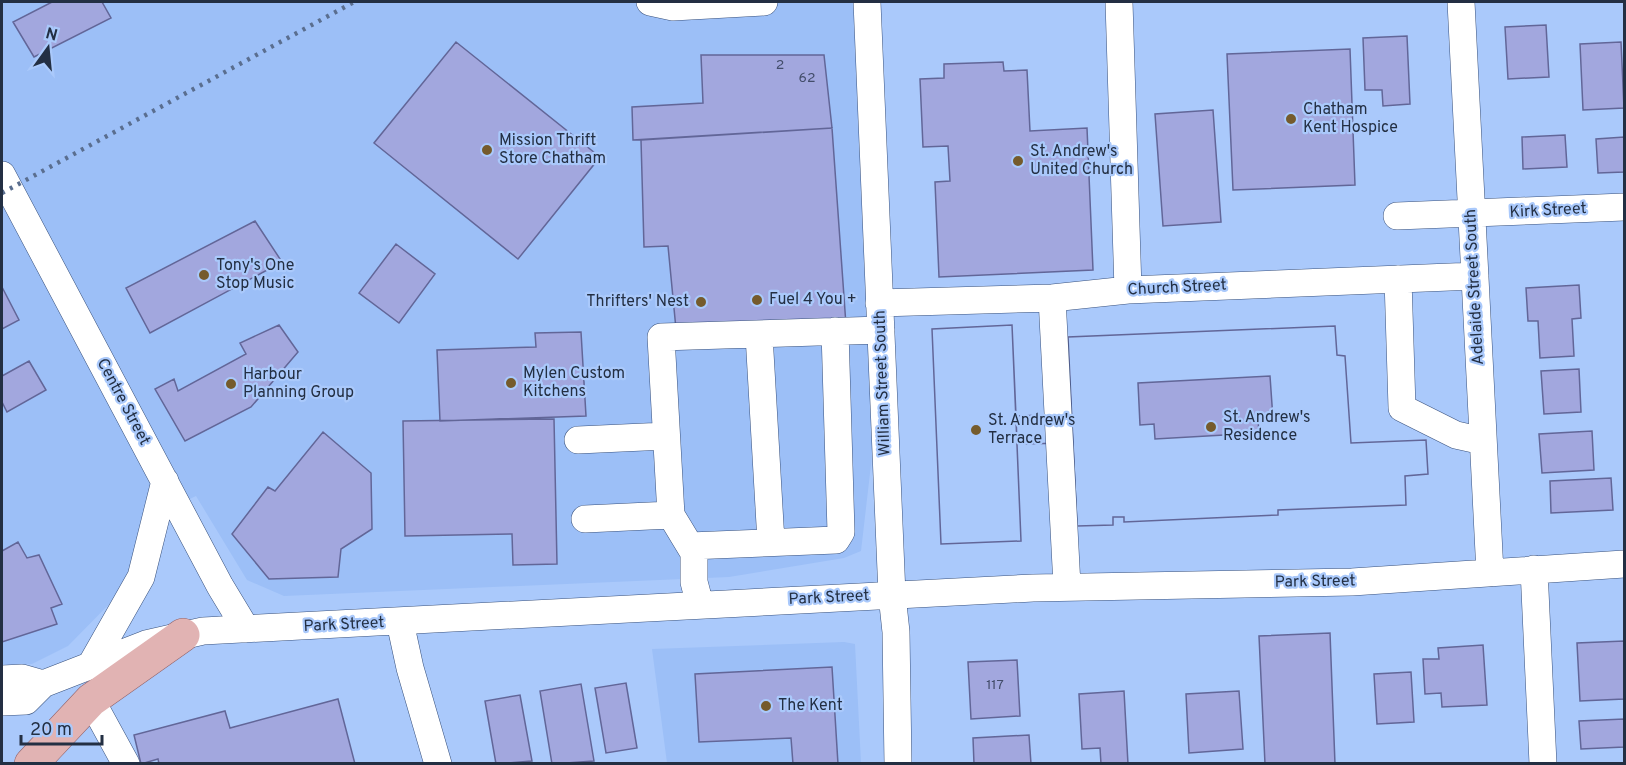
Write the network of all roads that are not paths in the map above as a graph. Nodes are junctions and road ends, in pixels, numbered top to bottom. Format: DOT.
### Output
graph roads {
  1 [pos="650,2"];
  2 [pos="764,2"];
  3 [pos="867,2"];
  4 [pos="1119,2"];
  5 [pos="1461,2"];
  6 [pos="2,175"];
  7 [pos="1624,207"];
  8 [pos="1472,214"];
  9 [pos="1397,216"];
  10 [pos="1475,276"];
  11 [pos="1398,279"];
  12 [pos="1128,290"];
  13 [pos="1052,298"];
  14 [pos="879,303"];
  15 [pos="881,330"];
  16 [pos="835,331"];
  17 [pos="759,335"];
  18 [pos="666,436"];
  19 [pos="578,440"];
  20 [pos="1483,441"];
  21 [pos="165,481"];
  22 [pos="671,515"];
  23 [pos="585,519"];
  24 [pos="771,542"];
  25 [pos="690,546"];
  26 [pos="1624,564"];
  27 [pos="1534,569"];
  28 [pos="1490,573"];
  29 [pos="1067,586"];
  30 [pos="892,595"];
  31 [pos="700,605"];
  32 [pos="400,622"];
  33 [pos="246,629"];
  34 [pos="183,635"];
  35 [pos="91,665"];
  36 [pos="2,679"];
  37 [pos="43,684"];
  38 [pos="91,700"];
  39 [pos="2,702"];
  40 [pos="30,764"];
  41 [pos="126,764"];
  42 [pos="438,764"];
  43 [pos="898,764"];
  44 [pos="1543,764"];
  1 -- 2 [label="street"];
  3 -- 14 [label="street, William Street South"];
  4 -- 12 [label="street"];
  5 -- 8 [label="street, Adelaide Street South"];
  6 -- 21 [label="street, Centre Street"];
  7 -- 8 [label="street, Kirk Street"];
  8 -- 9 [label="street, Kirk Street"];
  8 -- 10 [label="street, Adelaide Street South"];
  10 -- 11 [label="street, Church Street"];
  10 -- 20 [label="street, Adelaide Street South"];
  11 -- 12 [label="street, Church Street"];
  11 -- 20 [label="street"];
  12 -- 13 [label="street, Church Street"];
  13 -- 14 [label="street, Church Street"];
  13 -- 29 [label="street"];
  14 -- 15 [label="street, William Street South"];
  15 -- 16 [label="street"];
  15 -- 30 [label="street, William Street South"];
  16 -- 17 [label="street"];
  16 -- 24 [label="street"];
  17 -- 18 [label="street"];
  17 -- 24 [label="street"];
  18 -- 19 [label="street"];
  18 -- 22 [label="street"];
  20 -- 28 [label="street, Adelaide Street South"];
  21 -- 33 [label="street, Centre Street"];
  21 -- 35 [label="street"];
  22 -- 23 [label="street"];
  22 -- 25 [label="street"];
  24 -- 25 [label="street"];
  25 -- 31 [label="street"];
  26 -- 27 [label="street, Park Street"];
  27 -- 28 [label="street, Park Street"];
  27 -- 44 [label="street"];
  28 -- 29 [label="street, Park Street"];
  29 -- 30 [label="street, Park Street"];
  30 -- 31 [label="street, Park Street"];
  30 -- 43 [label="street, William Street South"];
  31 -- 32 [label="street, Park Street"];
  32 -- 33 [label="street, Park Street"];
  32 -- 42 [label="street"];
  33 -- 34 [label="street, Park Street"];
  34 -- 35 [label="street, Park Street"];
  34 -- 38 [label="main road"];
  35 -- 37 [label="street, Park Street"];
  36 -- 37 [label="street"];
  37 -- 39 [label="street, Park Street"];
  38 -- 40 [label="main road"];
  38 -- 41 [label="street"];
}
